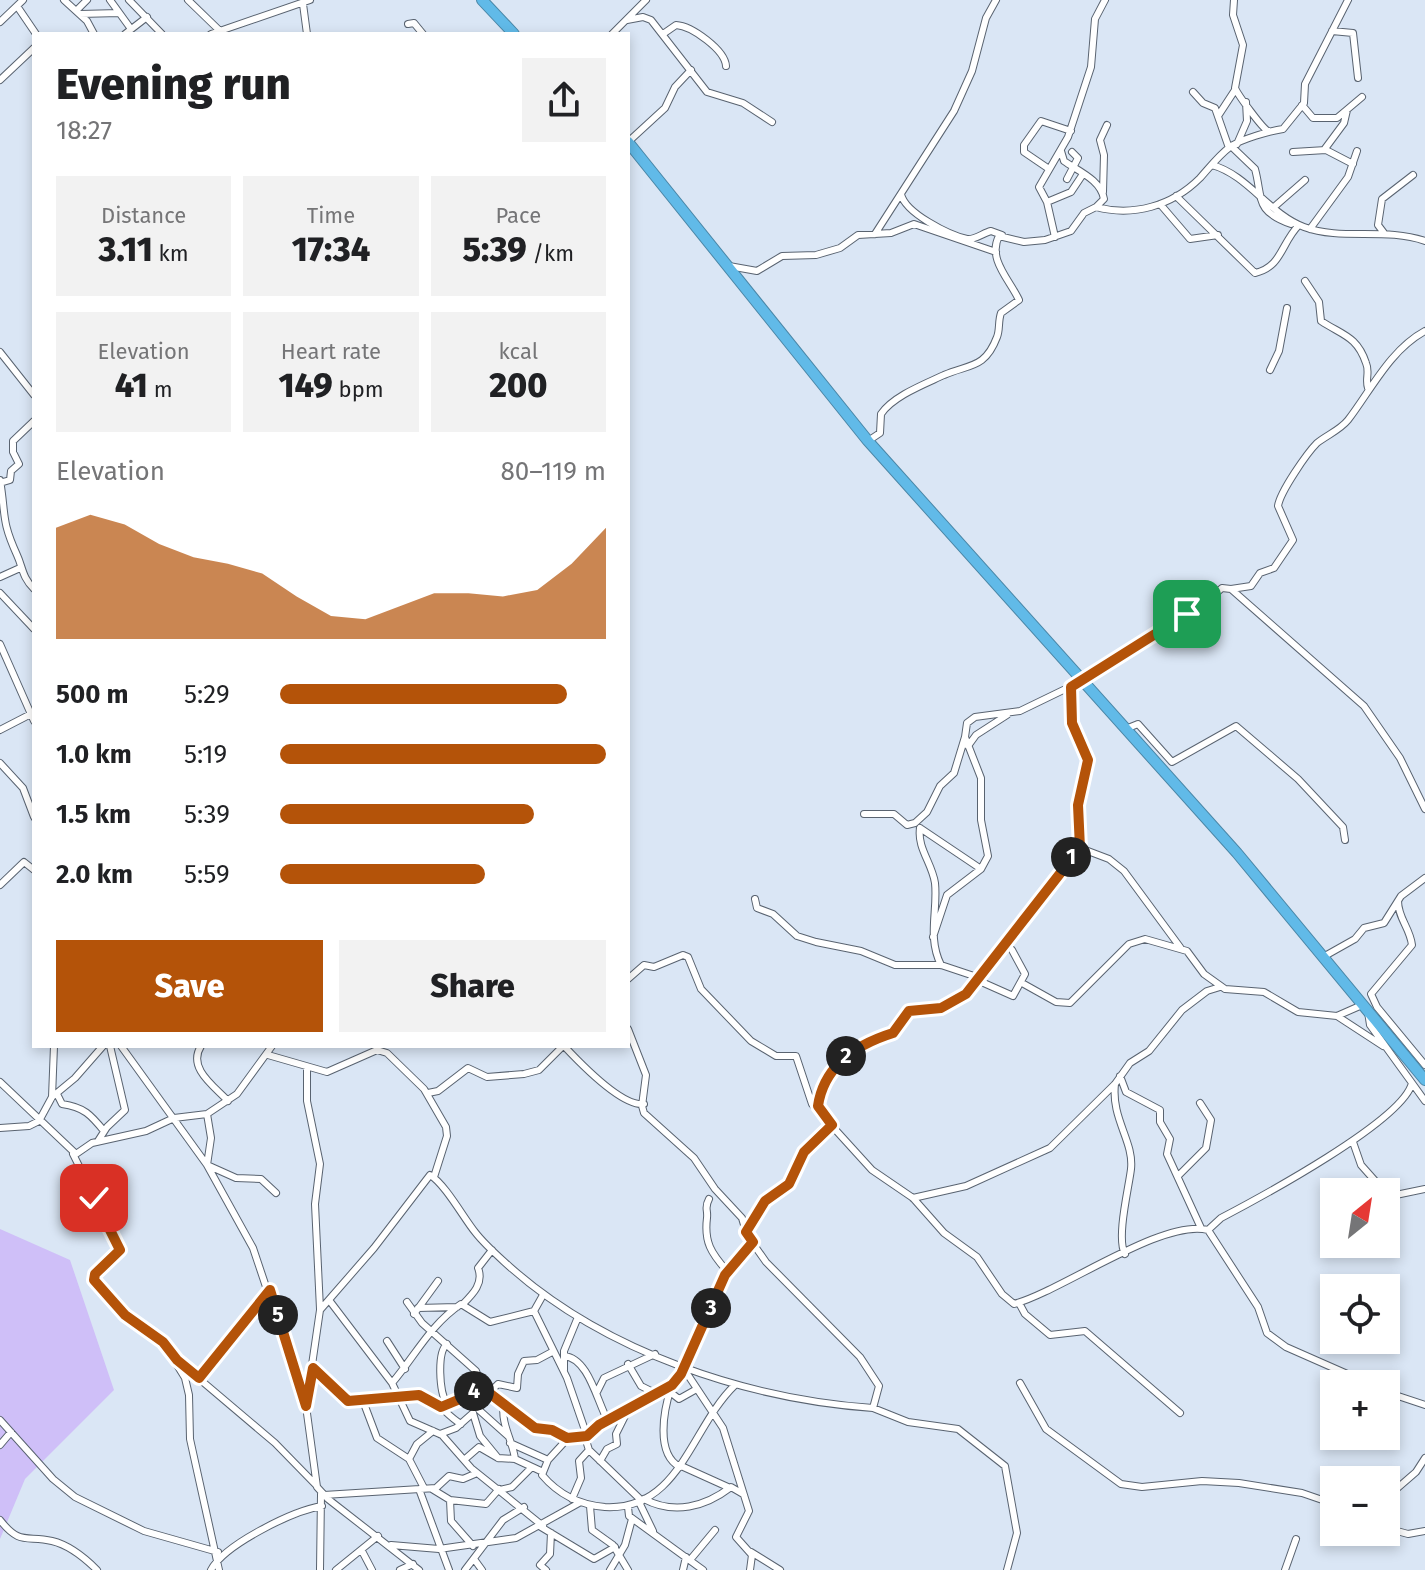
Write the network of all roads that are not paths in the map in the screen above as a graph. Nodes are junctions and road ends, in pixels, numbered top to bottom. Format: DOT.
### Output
graph roads {
  1 [pos="64,0"];
  2 [pos="87,0"];
  3 [pos="110,0"];
  4 [pos="129,0"];
  5 [pos="188,0"];
  6 [pos="482,0"];
  7 [pos="646,0"];
  8 [pos="996,0"];
  9 [pos="1105,0"];
  10 [pos="1234,0"];
  11 [pos="1348,0"];
  12 [pos="306,2"];
  13 [pos="20,3"];
  14 [pos="78,13"];
  15 [pos="119,13"];
  16 [pos="147,17"];
  17 [pos="627,20"];
  18 [pos="0,22"];
  19 [pos="408,24"];
  20 [pos="220,31"];
  21 [pos="1331,31"];
  22 [pos="35,32"];
  23 [pos="92,32"];
  24 [pos="128,32"];
  25 [pos="160,32"];
  26 [pos="217,32"];
  27 [pos="307,32"];
  28 [pos="421,32"];
  29 [pos="512,32"];
  30 [pos="614,32"];
  31 [pos="663,34"];
  32 [pos="32,50"];
  33 [pos="726,66"];
  34 [pos="691,70"];
  35 [pos="1358,78"];
  36 [pos="0,80"];
  37 [pos="1235,90"];
  38 [pos="1193,92"];
  39 [pos="1362,97"];
  40 [pos="1246,101"];
  41 [pos="1302,105"];
  42 [pos="1347,110"];
  43 [pos="1218,116"];
  44 [pos="772,122"];
  45 [pos="1107,125"];
  46 [pos="1071,131"];
  47 [pos="1268,131"];
  48 [pos="630,140"];
  49 [pos="630,144"];
  50 [pos="1232,146"];
  51 [pos="1324,150"];
  52 [pos="1357,151"];
  53 [pos="1072,152"];
  54 [pos="1293,152"];
  55 [pos="1060,156"];
  56 [pos="1353,164"];
  57 [pos="1212,165"];
  58 [pos="1074,168"];
  59 [pos="1049,169"];
  60 [pos="1083,174"];
  61 [pos="1413,175"];
  62 [pos="1067,179"];
  63 [pos="1305,180"];
  64 [pos="901,192"];
  65 [pos="1103,192"];
  66 [pos="1257,192"];
  67 [pos="1176,196"];
  68 [pos="1047,202"];
  69 [pos="1160,204"];
  70 [pos="1096,207"];
  71 [pos="1274,207"];
  72 [pos="1299,225"];
  73 [pos="1379,226"];
  74 [pos="1310,229"];
  75 [pos="1367,231"];
  76 [pos="875,234"];
  77 [pos="1002,235"];
  78 [pos="1218,235"];
  79 [pos="1385,235"];
  80 [pos="1055,237"];
  81 [pos="1425,241"];
  82 [pos="996,252"];
  83 [pos="729,266"];
  84 [pos="1305,281"];
  85 [pos="1287,308"];
  86 [pos="1425,332"];
  87 [pos="0,352"];
  88 [pos="7,360"];
  89 [pos="0,364"];
  90 [pos="1270,370"];
  91 [pos="1368,388"];
  92 [pos="32,392"];
  93 [pos="32,423"];
  94 [pos="868,441"];
  95 [pos="0,482"];
  96 [pos="20,568"];
  97 [pos="0,577"];
  98 [pos="32,586"];
  99 [pos="1231,589"];
  100 [pos="0,593"];
  101 [pos="32,627"];
  102 [pos="0,644"];
  103 [pos="1084,680"];
  104 [pos="1071,687"];
  105 [pos="1007,715"];
  106 [pos="31,718"];
  107 [pos="1128,728"];
  108 [pos="0,730"];
  109 [pos="965,737"];
  110 [pos="968,746"];
  111 [pos="0,763"];
  112 [pos="1425,809"];
  113 [pos="32,812"];
  114 [pos="864,814"];
  115 [pos="919,824"];
  116 [pos="1345,840"];
  117 [pos="1080,848"];
  118 [pos="32,868"];
  119 [pos="981,869"];
  120 [pos="1425,878"];
  121 [pos="0,885"];
  122 [pos="755,899"];
  123 [pos="1398,901"];
  124 [pos="933,937"];
  125 [pos="1012,950"];
  126 [pos="1183,950"];
  127 [pos="1323,957"];
  128 [pos="941,965"];
  129 [pos="630,977"];
  130 [pos="979,979"];
  131 [pos="1022,983"];
  132 [pos="1220,987"];
  133 [pos="1365,1008"];
  134 [pos="1337,1016"];
  135 [pos="630,1034"];
  136 [pos="54,1048"];
  137 [pos="101,1048"];
  138 [pos="110,1048"];
  139 [pos="122,1048"];
  140 [pos="200,1048"];
  141 [pos="271,1048"];
  142 [pos="388,1048"];
  143 [pos="562,1048"];
  144 [pos="566,1048"];
  145 [pos="1387,1048"];
  146 [pos="268,1055"];
  147 [pos="390,1055"];
  148 [pos="1425,1065"];
  149 [pos="307,1067"];
  150 [pos="1120,1076"];
  151 [pos="1425,1080"];
  152 [pos="0,1082"];
  153 [pos="1412,1083"];
  154 [pos="1115,1084"];
  155 [pos="428,1093"];
  156 [pos="1419,1094"];
  157 [pos="55,1095"];
  158 [pos="1407,1095"];
  159 [pos="228,1101"];
  160 [pos="1425,1101"];
  161 [pos="1200,1103"];
  162 [pos="644,1104"];
  163 [pos="818,1109"];
  164 [pos="207,1114"];
  165 [pos="174,1118"];
  166 [pos="39,1121"];
  167 [pos="832,1125"];
  168 [pos="29,1126"];
  169 [pos="0,1128"];
  170 [pos="104,1131"];
  171 [pos="55,1138"];
  172 [pos="98,1141"];
  173 [pos="1353,1142"];
  174 [pos="73,1154"];
  175 [pos="207,1165"];
  176 [pos="1179,1175"];
  177 [pos="434,1177"];
  178 [pos="1373,1178"];
  179 [pos="1425,1189"];
  180 [pos="276,1193"];
  181 [pos="1400,1194"];
  182 [pos="913,1198"];
  183 [pos="709,1199"];
  184 [pos="746,1229"];
  185 [pos="1204,1229"];
  186 [pos="753,1242"];
  187 [pos="492,1250"];
  188 [pos="1125,1254"];
  189 [pos="727,1271"];
  190 [pos="438,1281"];
  191 [pos="270,1290"];
  192 [pos="543,1295"];
  193 [pos="329,1300"];
  194 [pos="407,1302"];
  195 [pos="1019,1303"];
  196 [pos="460,1305"];
  197 [pos="320,1310"];
  198 [pos="416,1311"];
  199 [pos="534,1311"];
  200 [pos="578,1317"];
  201 [pos="430,1330"];
  202 [pos="387,1341"];
  203 [pos="447,1344"];
  204 [pos="167,1346"];
  205 [pos="552,1352"];
  206 [pos="655,1354"];
  207 [pos="564,1356"];
  208 [pos="628,1364"];
  209 [pos="313,1368"];
  210 [pos="684,1368"];
  211 [pos="405,1369"];
  212 [pos="1338,1370"];
  213 [pos="199,1378"];
  214 [pos="567,1378"];
  215 [pos="392,1383"];
  216 [pos="1020,1383"];
  217 [pos="735,1385"];
  218 [pos="671,1388"];
  219 [pos="695,1390"];
  220 [pos="486,1391"];
  221 [pos="597,1392"];
  222 [pos="657,1394"];
  223 [pos="1400,1397"];
  224 [pos="400,1398"];
  225 [pos="363,1401"];
  226 [pos="504,1404"];
  227 [pos="1425,1405"];
  228 [pos="306,1406"];
  229 [pos="444,1406"];
  230 [pos="873,1408"];
  231 [pos="476,1411"];
  232 [pos="627,1412"];
  233 [pos="1180,1413"];
  234 [pos="714,1414"];
  235 [pos="0,1420"];
  236 [pos="608,1421"];
  237 [pos="461,1424"];
  238 [pos="11,1432"];
  239 [pos="436,1433"];
  240 [pos="585,1435"];
  241 [pos="567,1438"];
  242 [pos="509,1440"];
  243 [pos="0,1445"];
  244 [pos="589,1450"];
  245 [pos="498,1458"];
  246 [pos="1425,1458"];
  247 [pos="409,1459"];
  248 [pos="515,1459"];
  249 [pos="464,1460"];
  250 [pos="548,1460"];
  251 [pos="600,1461"];
  252 [pos="680,1466"];
  253 [pos="531,1468"];
  254 [pos="543,1472"];
  255 [pos="477,1473"];
  256 [pos="1400,1486"];
  257 [pos="424,1488"];
  258 [pos="730,1488"];
  259 [pos="499,1489"];
  260 [pos="321,1491"];
  261 [pos="743,1494"];
  262 [pos="1320,1499"];
  263 [pos="450,1500"];
  264 [pos="576,1501"];
  265 [pos="642,1501"];
  266 [pos="322,1506"];
  267 [pos="590,1506"];
  268 [pos="524,1507"];
  269 [pos="628,1507"];
  270 [pos="632,1519"];
  271 [pos="0,1520"];
  272 [pos="542,1526"];
  273 [pos="715,1530"];
  274 [pos="1425,1531"];
  275 [pos="1400,1532"];
  276 [pos="551,1533"];
  277 [pos="655,1534"];
  278 [pos="378,1536"];
  279 [pos="1296,1539"];
  280 [pos="488,1543"];
  281 [pos="388,1544"];
  282 [pos="473,1546"];
  283 [pos="439,1549"];
  284 [pos="617,1550"];
  285 [pos="362,1551"];
  286 [pos="751,1552"];
  287 [pos="218,1554"];
  288 [pos="688,1558"];
  289 [pos="474,1559"];
  290 [pos="413,1564"];
  291 [pos="97,1570"];
  292 [pos="211,1570"];
  293 [pos="219,1570"];
  294 [pos="320,1570"];
  295 [pos="336,1570"];
  296 [pos="372,1570"];
  297 [pos="400,1570"];
  298 [pos="419,1570"];
  299 [pos="449,1570"];
  300 [pos="465,1570"];
  301 [pos="482,1570"];
  302 [pos="546,1570"];
  303 [pos="610,1570"];
  304 [pos="628,1570"];
  305 [pos="683,1570"];
  306 [pos="703,1570"];
  307 [pos="750,1570"];
  308 [pos="780,1570"];
  309 [pos="1007,1570"];
  310 [pos="1285,1570"];
  1 -- 14 [label="street"];
  2 -- 14 [label="street"];
  3 -- 15 [label="street"];
  4 -- 16 [label="street"];
  5 -- 20 [label="street"];
  6 -- 29 [label="highway"];
  7 -- 17 [label="street"];
  8 -- 64 [label="street"];
  9 -- 46 [label="street"];
  10 -- 37 [label="street"];
  11 -- 21 [label="street"];
  12 -- 20 [label="street"];
  12 -- 27 [label="street"];
  13 -- 18 [label="street"];
  13 -- 22 [label="street"];
  14 -- 15 [label="street"];
  14 -- 23 [label="street"];
  15 -- 24 [label="street"];
  16 -- 24 [label="street"];
  16 -- 25 [label="street"];
  17 -- 30 [label="street"];
  17 -- 31 [label="street"];
  19 -- 28 [label="street"];
  20 -- 26 [label="street"];
  21 -- 35 [label="street"];
  21 -- 41 [label="street"];
  31 -- 33 [label="street"];
  31 -- 34 [label="street"];
  32 -- 36 [label="street"];
  34 -- 44 [label="street"];
  34 -- 48 [label="street"];
  37 -- 40 [label="street"];
  37 -- 43 [label="street"];
  38 -- 43 [label="street"];
  39 -- 42 [label="street"];
  40 -- 47 [label="street"];
  40 -- 50 [label="street"];
  41 -- 42 [label="street"];
  41 -- 47 [label="street"];
  42 -- 51 [label="street"];
  43 -- 50 [label="street"];
  45 -- 65 [label="street"];
  46 -- 55 [label="street"];
  46 -- 59 [label="street"];
  47 -- 50 [label="street"];
  49 -- 83 [label="highway"];
  50 -- 57 [label="street"];
  50 -- 66 [label="street"];
  51 -- 54 [label="street"];
  51 -- 56 [label="street"];
  52 -- 56 [label="street"];
  53 -- 58 [label="street"];
  55 -- 58 [label="street"];
  55 -- 59 [label="street"];
  56 -- 74 [label="street"];
  57 -- 66 [label="street"];
  57 -- 67 [label="street"];
  58 -- 60 [label="street"];
  58 -- 62 [label="street"];
  59 -- 68 [label="street"];
  60 -- 65 [label="street"];
  60 -- 68 [label="street"];
  61 -- 73 [label="street"];
  63 -- 71 [label="street"];
  64 -- 76 [label="street"];
  64 -- 77 [label="street"];
  65 -- 70 [label="street"];
  66 -- 71 [label="street"];
  66 -- 72 [label="street"];
  67 -- 69 [label="street"];
  67 -- 78 [label="street"];
  68 -- 80 [label="street"];
  69 -- 70 [label="street"];
  69 -- 78 [label="street"];
  70 -- 80 [label="street"];
  71 -- 72 [label="street"];
  72 -- 74 [label="street"];
  72 -- 78 [label="street"];
  73 -- 75 [label="street"];
  73 -- 79 [label="street"];
  74 -- 75 [label="street"];
  75 -- 79 [label="street"];
  76 -- 82 [label="street"];
  76 -- 83 [label="street"];
  77 -- 80 [label="street"];
  77 -- 82 [label="street"];
  79 -- 81 [label="street"];
  82 -- 94 [label="street"];
  83 -- 94 [label="highway"];
  84 -- 91 [label="street"];
  85 -- 90 [label="street"];
  86 -- 91 [label="street"];
  87 -- 88 [label="street"];
  88 -- 89 [label="street"];
  88 -- 92 [label="street"];
  91 -- 99 [label="street"];
  93 -- 95 [label="street"];
  94 -- 103 [label="highway"];
  95 -- 96 [label="street"];
  96 -- 97 [label="street"];
  96 -- 98 [label="street"];
  99 -- 103 [label="street"];
  99 -- 112 [label="street"];
  100 -- 101 [label="street"];
  102 -- 106 [label="street"];
  103 -- 104 [label="street"];
  103 -- 107 [label="highway"];
  104 -- 105 [label="street"];
  104 -- 117 [label="street"];
  105 -- 109 [label="street"];
  105 -- 110 [label="street"];
  106 -- 108 [label="street"];
  107 -- 116 [label="street"];
  107 -- 127 [label="highway"];
  109 -- 110 [label="street"];
  109 -- 115 [label="street"];
  110 -- 119 [label="street"];
  111 -- 113 [label="street"];
  114 -- 115 [label="street"];
  115 -- 119 [label="street"];
  115 -- 124 [label="street"];
  117 -- 126 [label="street"];
  117 -- 130 [label="street"];
  118 -- 121 [label="street"];
  119 -- 124 [label="street"];
  120 -- 123 [label="street"];
  122 -- 128 [label="street"];
  123 -- 127 [label="street"];
  123 -- 148 [label="street"];
  124 -- 128 [label="street"];
  125 -- 131 [label="street"];
  126 -- 131 [label="street"];
  126 -- 132 [label="street"];
  127 -- 133 [label="highway"];
  128 -- 130 [label="street"];
  129 -- 163 [label="street"];
  130 -- 131 [label="street"];
  130 -- 163 [label="street"];
  132 -- 134 [label="street"];
  132 -- 150 [label="street"];
  133 -- 134 [label="street"];
  133 -- 145 [label="street"];
  133 -- 151 [label="highway"];
  134 -- 145 [label="street"];
  135 -- 162 [label="street"];
  136 -- 157 [label="street"];
  137 -- 157 [label="street"];
  138 -- 170 [label="street"];
  139 -- 165 [label="street"];
  140 -- 159 [label="street"];
  141 -- 146 [label="street"];
  142 -- 147 [label="street"];
  143 -- 155 [label="street"];
  144 -- 162 [label="street"];
  145 -- 153 [label="street"];
  146 -- 149 [label="street"];
  146 -- 159 [label="street"];
  147 -- 149 [label="street"];
  147 -- 155 [label="street"];
  149 -- 197 [label="street"];
  150 -- 154 [label="street"];
  150 -- 176 [label="street"];
  152 -- 166 [label="street"];
  153 -- 156 [label="street"];
  153 -- 158 [label="street"];
  154 -- 182 [label="street"];
  154 -- 188 [label="street"];
  155 -- 177 [label="street"];
  156 -- 158 [label="street"];
  156 -- 160 [label="street"];
  157 -- 166 [label="street"];
  157 -- 170 [label="street"];
  158 -- 173 [label="street"];
  159 -- 164 [label="street"];
  161 -- 176 [label="street"];
  162 -- 184 [label="street"];
  163 -- 167 [label="street"];
  164 -- 165 [label="street"];
  164 -- 175 [label="street"];
  165 -- 172 [label="street"];
  165 -- 175 [label="street"];
  166 -- 168 [label="street"];
  166 -- 171 [label="street"];
  167 -- 182 [label="street"];
  167 -- 184 [label="street"];
  168 -- 169 [label="street"];
  168 -- 171 [label="street"];
  170 -- 172 [label="street"];
  171 -- 174 [label="street"];
  172 -- 174 [label="street"];
  173 -- 178 [label="street"];
  173 -- 185 [label="street"];
  174 -- 204 [label="street"];
  175 -- 180 [label="street"];
  175 -- 191 [label="street"];
  176 -- 185 [label="street"];
  177 -- 187 [label="street"];
  177 -- 193 [label="street"];
  179 -- 181 [label="street"];
  182 -- 195 [label="street"];
  183 -- 189 [label="street"];
  184 -- 186 [label="street"];
  185 -- 188 [label="street"];
  185 -- 212 [label="street"];
  186 -- 189 [label="street"];
  186 -- 230 [label="street"];
  187 -- 192 [label="street"];
  187 -- 196 [label="street"];
  188 -- 195 [label="street"];
  189 -- 210 [label="street"];
  190 -- 198 [label="street"];
  191 -- 213 [label="street"];
  191 -- 228 [label="street"];
  192 -- 199 [label="street"];
  192 -- 200 [label="street"];
  193 -- 197 [label="street"];
  193 -- 215 [label="street"];
  194 -- 198 [label="street"];
  195 -- 233 [label="street"];
  196 -- 198 [label="street"];
  196 -- 199 [label="street"];
  196 -- 201 [label="street"];
  197 -- 209 [label="street"];
  198 -- 201 [label="street"];
  199 -- 205 [label="street"];
  200 -- 206 [label="street"];
  200 -- 207 [label="street"];
  201 -- 203 [label="street"];
  201 -- 211 [label="street"];
  202 -- 211 [label="street"];
  203 -- 220 [label="street"];
  203 -- 229 [label="street"];
  204 -- 213 [label="street"];
  204 -- 287 [label="street"];
  205 -- 214 [label="street"];
  205 -- 220 [label="street"];
  206 -- 208 [label="street"];
  206 -- 210 [label="street"];
  207 -- 214 [label="street"];
  207 -- 221 [label="street"];
  208 -- 221 [label="street"];
  208 -- 222 [label="street"];
  209 -- 225 [label="street"];
  209 -- 228 [label="street"];
  210 -- 217 [label="street"];
  210 -- 218 [label="street"];
  210 -- 219 [label="street"];
  211 -- 215 [label="street"];
  213 -- 260 [label="street"];
  214 -- 240 [label="street"];
  215 -- 224 [label="street"];
  216 -- 262 [label="street"];
  217 -- 230 [label="street"];
  217 -- 234 [label="street"];
  218 -- 219 [label="street"];
  218 -- 222 [label="street"];
  218 -- 252 [label="street"];
  219 -- 234 [label="street"];
  220 -- 226 [label="street"];
  220 -- 229 [label="street"];
  220 -- 231 [label="street"];
  221 -- 236 [label="street"];
  222 -- 232 [label="street"];
  223 -- 227 [label="street"];
  224 -- 225 [label="street"];
  224 -- 229 [label="street"];
  224 -- 239 [label="street"];
  225 -- 247 [label="street"];
  226 -- 241 [label="street"];
  226 -- 242 [label="street"];
  228 -- 260 [label="street"];
  229 -- 237 [label="street"];
  230 -- 309 [label="street"];
  231 -- 237 [label="street"];
  231 -- 242 [label="street"];
  231 -- 245 [label="street"];
  232 -- 236 [label="street"];
  232 -- 251 [label="street"];
  234 -- 252 [label="street"];
  234 -- 261 [label="street"];
  235 -- 238 [label="street"];
  236 -- 240 [label="street"];
  237 -- 239 [label="street"];
  238 -- 243 [label="street"];
  238 -- 287 [label="street"];
  239 -- 247 [label="street"];
  239 -- 249 [label="street"];
  240 -- 241 [label="street"];
  240 -- 244 [label="street"];
  241 -- 250 [label="street"];
  242 -- 248 [label="street"];
  242 -- 250 [label="street"];
  244 -- 251 [label="street"];
  244 -- 264 [label="street"];
  245 -- 248 [label="street"];
  245 -- 249 [label="street"];
  246 -- 256 [label="street"];
  247 -- 257 [label="street"];
  248 -- 253 [label="street"];
  249 -- 255 [label="street"];
  250 -- 254 [label="street"];
  251 -- 265 [label="street"];
  252 -- 258 [label="street"];
  252 -- 265 [label="street"];
  253 -- 254 [label="street"];
  253 -- 259 [label="street"];
  254 -- 264 [label="street"];
  255 -- 257 [label="street"];
  255 -- 259 [label="street"];
  257 -- 260 [label="street"];
  257 -- 263 [label="street"];
  257 -- 283 [label="street"];
  258 -- 261 [label="street"];
  258 -- 265 [label="street"];
  259 -- 263 [label="street"];
  259 -- 268 [label="street"];
  260 -- 266 [label="street"];
  260 -- 278 [label="street"];
  261 -- 286 [label="street"];
  263 -- 282 [label="street"];
  264 -- 267 [label="street"];
  264 -- 272 [label="street"];
  265 -- 269 [label="street"];
  265 -- 277 [label="street"];
  266 -- 287 [label="street"];
  266 -- 294 [label="street"];
  267 -- 269 [label="street"];
  267 -- 284 [label="street"];
  268 -- 272 [label="street"];
  268 -- 280 [label="street"];
  269 -- 270 [label="street"];
  270 -- 277 [label="street"];
  270 -- 284 [label="street"];
  271 -- 291 [label="street"];
  272 -- 276 [label="street"];
  272 -- 280 [label="street"];
  273 -- 288 [label="street"];
  274 -- 275 [label="street"];
  276 -- 284 [label="street"];
  276 -- 302 [label="street"];
  277 -- 288 [label="street"];
  278 -- 281 [label="street"];
  278 -- 285 [label="street"];
  279 -- 310 [label="street"];
  280 -- 282 [label="street"];
  280 -- 289 [label="street"];
  281 -- 283 [label="street"];
  281 -- 290 [label="street"];
  282 -- 283 [label="street"];
  283 -- 299 [label="street"];
  284 -- 303 [label="street"];
  284 -- 304 [label="street"];
  285 -- 295 [label="street"];
  285 -- 296 [label="street"];
  286 -- 307 [label="street"];
  286 -- 308 [label="street"];
  287 -- 292 [label="street"];
  287 -- 293 [label="street"];
  288 -- 305 [label="street"];
  288 -- 306 [label="street"];
  289 -- 300 [label="street"];
  289 -- 301 [label="street"];
  290 -- 297 [label="street"];
  290 -- 298 [label="street"];
}
